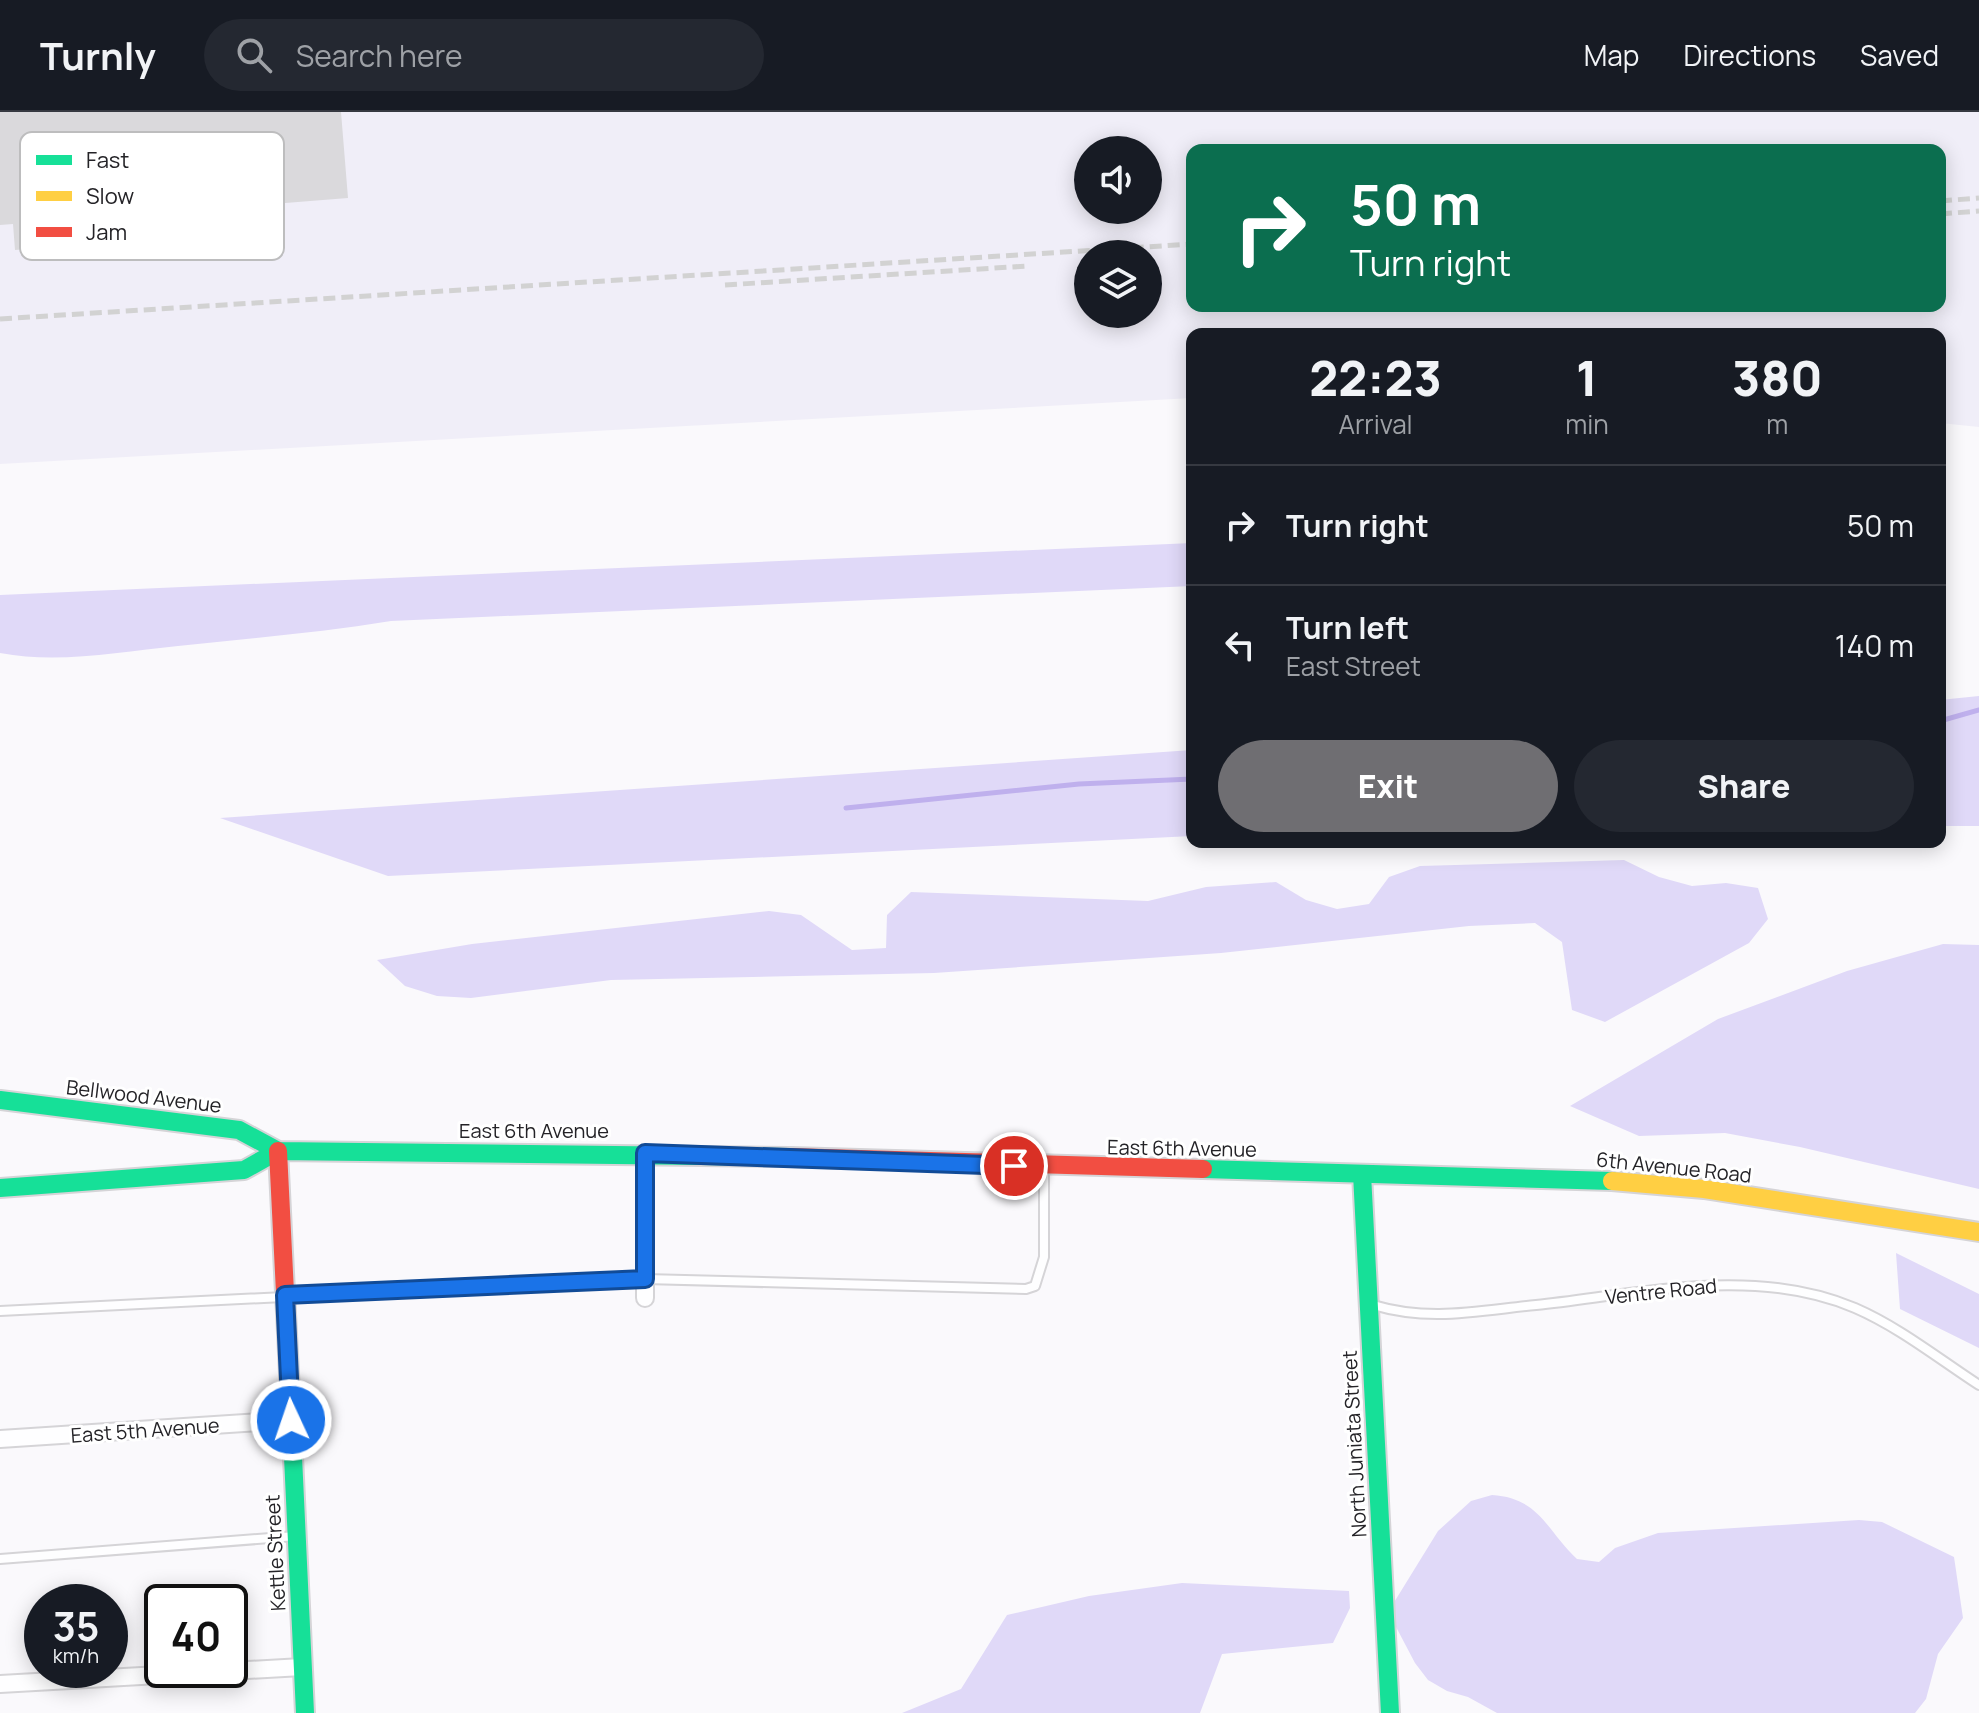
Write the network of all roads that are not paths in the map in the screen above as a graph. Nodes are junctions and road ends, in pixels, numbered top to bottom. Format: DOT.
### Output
graph roads {
  1 [pos="0,1100"];
  2 [pos="278,1151"];
  3 [pos="645,1153"];
  4 [pos="1044,1167"];
  5 [pos="1362,1174"];
  6 [pos="0,1188"];
  7 [pos="1979,1232"];
  8 [pos="645,1279"];
  9 [pos="285,1295"];
  10 [pos="645,1298"];
  11 [pos="1368,1304"];
  12 [pos="0,1311"];
  13 [pos="1979,1385"];
  14 [pos="291,1420"];
  15 [pos="0,1439"];
  16 [pos="296,1536"];
  17 [pos="0,1559"];
  18 [pos="302,1667"];
  19 [pos="0,1684"];
  20 [pos="305,1713"];
  21 [pos="1390,1713"];
  1 -- 2 [label="main road, Bellwood Avenue"];
  2 -- 3 [label="main road, East 6th Avenue"];
  2 -- 6 [label="main road, East 6th Avenue"];
  2 -- 9 [label="main road, Kettle Street"];
  3 -- 4 [label="main road, East 6th Avenue"];
  3 -- 8 [label="street"];
  4 -- 5 [label="main road, East 6th Avenue"];
  4 -- 8 [label="lane"];
  5 -- 7 [label="main road, 6th Avenue Road"];
  5 -- 11 [label="main road, North Juniata Street"];
  8 -- 9 [label="lane"];
  8 -- 10 [label="street"];
  9 -- 12 [label="lane"];
  9 -- 14 [label="main road, Kettle Street"];
  11 -- 13 [label="lane, Ventre Road"];
  11 -- 21 [label="main road, North Juniata Street"];
  14 -- 15 [label="street, East 5th Avenue"];
  14 -- 16 [label="main road, Kettle Street"];
  16 -- 17 [label="lane"];
  16 -- 18 [label="main road, Kettle Street"];
  18 -- 19 [label="street"];
  18 -- 20 [label="main road, Kettle Street"];
}
